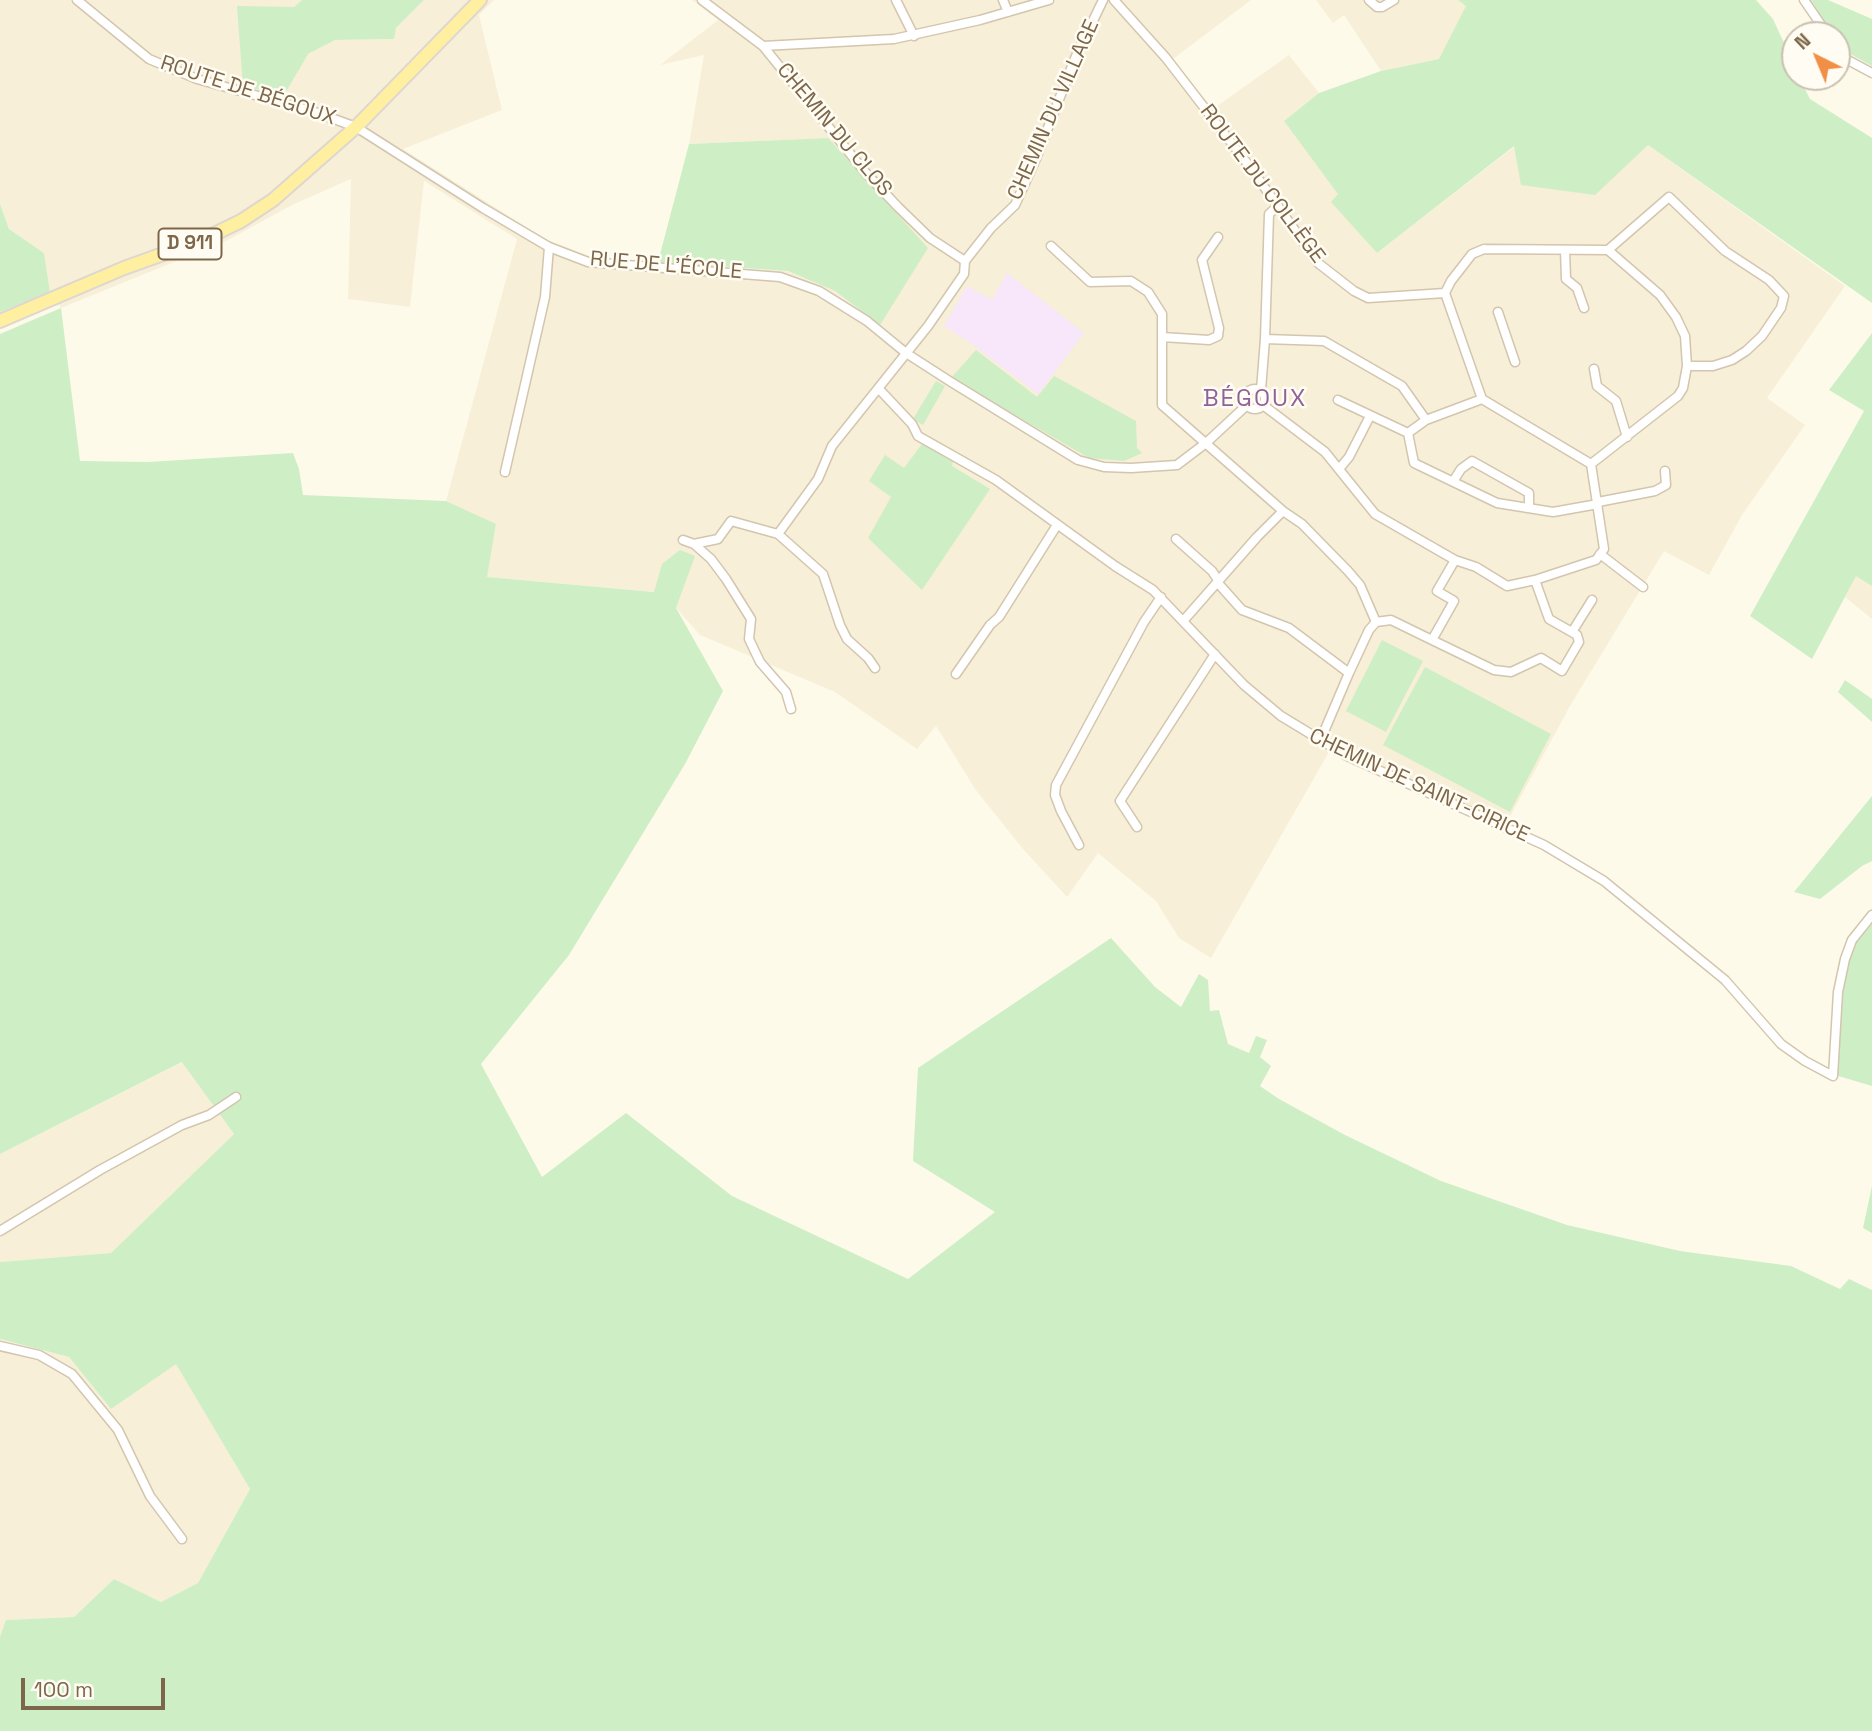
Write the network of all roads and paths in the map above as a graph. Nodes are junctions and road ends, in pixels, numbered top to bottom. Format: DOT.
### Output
graph roads {
  1 [pos="77,0"];
  2 [pos="480,0"];
  3 [pos="702,0"];
  4 [pos="897,0"];
  5 [pos="1003,0"];
  6 [pos="1049,0"];
  7 [pos="1103,0"];
  8 [pos="1115,0"];
  9 [pos="1369,0"];
  10 [pos="1394,0"];
  11 [pos="1804,0"];
  12 [pos="1008,12"];
  13 [pos="1818,21"];
  14 [pos="914,36"];
  15 [pos="763,46"];
  16 [pos="1851,62"];
  17 [pos="1872,74"];
  18 [pos="356,127"];
  19 [pos="1278,206"];
  20 [pos="1218,237"];
  21 [pos="1051,246"];
  22 [pos="548,247"];
  23 [pos="1565,250"];
  24 [pos="1608,250"];
  25 [pos="965,261"];
  26 [pos="1446,293"];
  27 [pos="1584,308"];
  28 [pos="1498,312"];
  29 [pos="0,321"];
  30 [pos="1162,337"];
  31 [pos="1265,339"];
  32 [pos="906,353"];
  33 [pos="1515,362"];
  34 [pos="1687,366"];
  35 [pos="1594,369"];
  36 [pos="879,388"];
  37 [pos="1261,390"];
  38 [pos="1482,399"];
  39 [pos="1338,400"];
  40 [pos="1247,405"];
  41 [pos="1263,405"];
  42 [pos="1370,416"];
  43 [pos="1426,420"];
  44 [pos="1408,433"];
  45 [pos="1627,437"];
  46 [pos="1206,443"];
  47 [pos="1591,464"];
  48 [pos="1339,469"];
  49 [pos="1665,471"];
  50 [pos="505,472"];
  51 [pos="1454,480"];
  52 [pos="1598,503"];
  53 [pos="1529,507"];
  54 [pos="1283,512"];
  55 [pos="1057,524"];
  56 [pos="778,534"];
  57 [pos="1176,539"];
  58 [pos="683,540"];
  59 [pos="694,544"];
  60 [pos="1600,554"];
  61 [pos="1455,560"];
  62 [pos="1535,580"];
  63 [pos="1217,581"];
  64 [pos="1643,587"];
  65 [pos="1161,597"];
  66 [pos="1592,600"];
  67 [pos="1184,620"];
  68 [pos="1376,622"];
  69 [pos="1572,632"];
  70 [pos="1432,640"];
  71 [pos="1215,654"];
  72 [pos="875,668"];
  73 [pos="1349,673"];
  74 [pos="956,674"];
  75 [pos="790,709"];
  76 [pos="1320,741"];
  77 [pos="1137,827"];
  78 [pos="1079,845"];
  79 [pos="1872,915"];
  80 [pos="236,1097"];
  81 [pos="0,1231"];
  82 [pos="0,1346"];
  83 [pos="182,1539"];
  1 -- 18 [label="street, ROUTE DE BÉGOUX"];
  2 -- 18 [label="main road, D 911"];
  3 -- 15 [label="street, CHEMIN DU CLOS"];
  4 -- 14 [label="street"];
  5 -- 12 [label="street"];
  6 -- 12 [label="street"];
  7 -- 25 [label="street, CHEMIN DU VILLAGE"];
  8 -- 19 [label="street, ROUTE DU COLLÈGE"];
  9 -- 10 [label="street"];
  11 -- 13 [label="street"];
  12 -- 14 [label="street"];
  14 -- 15 [label="street"];
  15 -- 25 [label="street, CHEMIN DU CLOS"];
  16 -- 17 [label="street"];
  18 -- 22 [label="street, RUE DE L'ÉCOLE"];
  18 -- 29 [label="main road, D 911"];
  19 -- 26 [label="street, ROUTE DU COLLÈGE"];
  19 -- 31 [label="street"];
  20 -- 30 [label="street"];
  21 -- 30 [label="street"];
  22 -- 32 [label="street, RUE DE L'ÉCOLE"];
  22 -- 50 [label="street"];
  23 -- 24 [label="street"];
  23 -- 26 [label="street"];
  23 -- 27 [label="street"];
  24 -- 34 [label="street"];
  24 -- 34 [label="street"];
  25 -- 32 [label="street, CHEMIN DU VILLAGE"];
  26 -- 38 [label="street"];
  28 -- 33 [label="street"];
  30 -- 46 [label="street"];
  31 -- 37 [label="street"];
  31 -- 43 [label="street"];
  32 -- 36 [label="street, CHEMIN DU VILLAGE"];
  32 -- 46 [label="street, RUE DE L'ÉCOLE"];
  34 -- 45 [label="street"];
  35 -- 45 [label="street"];
  36 -- 55 [label="street, CHEMIN DE SAINT-CIRICE"];
  36 -- 56 [label="street, CHEMIN DU VILLAGE"];
  37 -- 40 [label="street"];
  37 -- 41 [label="street"];
  38 -- 43 [label="street"];
  38 -- 47 [label="street"];
  39 -- 42 [label="street"];
  40 -- 41 [label="street"];
  40 -- 46 [label="street, RUE DE L'ÉCOLE"];
  41 -- 48 [label="street"];
  42 -- 44 [label="street"];
  42 -- 48 [label="street"];
  43 -- 44 [label="street"];
  44 -- 51 [label="street"];
  45 -- 47 [label="street"];
  46 -- 54 [label="street"];
  47 -- 52 [label="street"];
  48 -- 61 [label="street"];
  49 -- 52 [label="street"];
  51 -- 53 [label="street"];
  51 -- 53 [label="street"];
  52 -- 53 [label="street"];
  52 -- 60 [label="street"];
  54 -- 63 [label="street"];
  54 -- 68 [label="street"];
  55 -- 65 [label="street, CHEMIN DE SAINT-CIRICE"];
  55 -- 74 [label="street"];
  56 -- 59 [label="street"];
  56 -- 72 [label="street"];
  57 -- 63 [label="street"];
  58 -- 59 [label="street"];
  59 -- 75 [label="street"];
  60 -- 62 [label="street"];
  60 -- 64 [label="street"];
  61 -- 62 [label="street"];
  61 -- 70 [label="street"];
  62 -- 69 [label="street"];
  63 -- 67 [label="street"];
  63 -- 73 [label="street"];
  65 -- 67 [label="street, CHEMIN DE SAINT-CIRICE"];
  65 -- 78 [label="street"];
  66 -- 69 [label="street"];
  67 -- 71 [label="street, CHEMIN DE SAINT-CIRICE"];
  68 -- 70 [label="street"];
  68 -- 73 [label="street"];
  69 -- 70 [label="street"];
  71 -- 76 [label="street, CHEMIN DE SAINT-CIRICE"];
  71 -- 77 [label="street"];
  73 -- 76 [label="street"];
  76 -- 79 [label="street, CHEMIN DE SAINT-CIRICE"];
  80 -- 81 [label="street"];
  82 -- 83 [label="street"];
}
